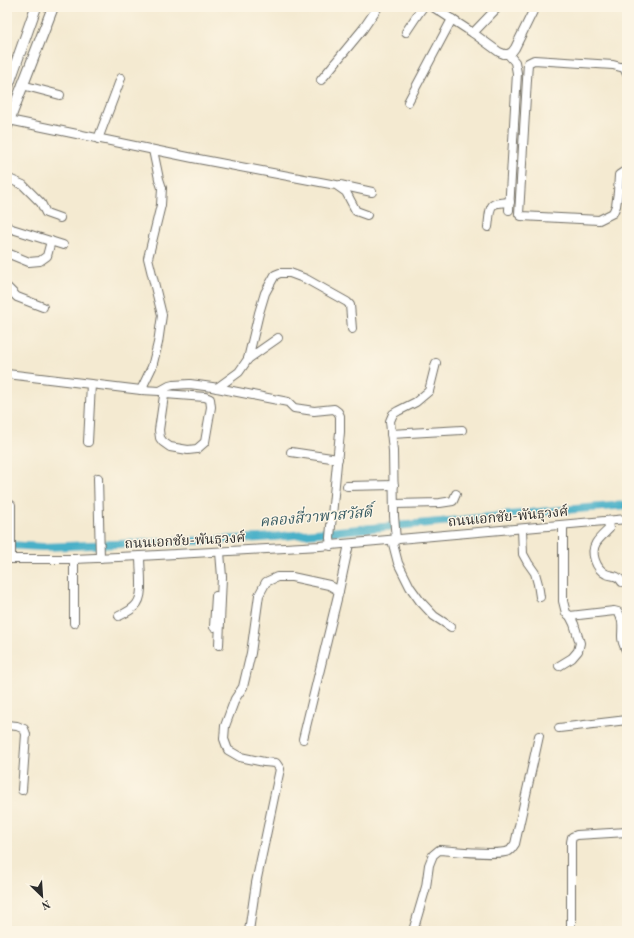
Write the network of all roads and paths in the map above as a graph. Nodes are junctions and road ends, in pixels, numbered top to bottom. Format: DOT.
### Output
graph roads {
  1 [pos="36,7"];
  2 [pos="54,7"];
  3 [pos="378,7"];
  4 [pos="423,7"];
  5 [pos="433,7"];
  6 [pos="498,7"];
  7 [pos="535,7"];
  8 [pos="452,19"];
  9 [pos="406,32"];
  10 [pos="473,33"];
  11 [pos="508,54"];
  12 [pos="627,74"];
  13 [pos="121,78"];
  14 [pos="321,80"];
  15 [pos="22,85"];
  16 [pos="7,88"];
  17 [pos="60,95"];
  18 [pos="408,102"];
  19 [pos="8,123"];
  20 [pos="98,139"];
  21 [pos="153,150"];
  22 [pos="627,172"];
  23 [pos="7,178"];
  24 [pos="336,185"];
  25 [pos="372,192"];
  26 [pos="366,215"];
  27 [pos="60,218"];
  28 [pos="7,226"];
  29 [pos="488,227"];
  30 [pos="51,241"];
  31 [pos="63,245"];
  32 [pos="7,253"];
  33 [pos="7,287"];
  34 [pos="42,306"];
  35 [pos="352,329"];
  36 [pos="278,338"];
  37 [pos="248,359"];
  38 [pos="436,363"];
  39 [pos="7,374"];
  40 [pos="92,384"];
  41 [pos="218,388"];
  42 [pos="140,390"];
  43 [pos="165,392"];
  44 [pos="462,430"];
  45 [pos="391,434"];
  46 [pos="88,442"];
  47 [pos="291,452"];
  48 [pos="338,459"];
  49 [pos="98,478"];
  50 [pos="394,485"];
  51 [pos="346,486"];
  52 [pos="456,494"];
  53 [pos="394,504"];
  54 [pos="11,505"];
  55 [pos="627,519"];
  56 [pos="608,521"];
  57 [pos="562,525"];
  58 [pos="522,529"];
  59 [pos="395,537"];
  60 [pos="331,542"];
  61 [pos="349,544"];
  62 [pos="218,552"];
  63 [pos="100,554"];
  64 [pos="10,556"];
  65 [pos="140,556"];
  66 [pos="74,558"];
  67 [pos="622,582"];
  68 [pos="339,591"];
  69 [pos="540,597"];
  70 [pos="119,616"];
  71 [pos="570,616"];
  72 [pos="74,623"];
  73 [pos="214,627"];
  74 [pos="451,627"];
  75 [pos="219,644"];
  76 [pos="627,650"];
  77 [pos="559,666"];
  78 [pos="627,720"];
  79 [pos="7,725"];
  80 [pos="559,728"];
  81 [pos="538,736"];
  82 [pos="303,740"];
  83 [pos="22,790"];
  84 [pos="627,832"];
  85 [pos="249,931"];
  86 [pos="413,931"];
  87 [pos="571,931"];
  1 -- 16 [label="main road"];
  2 -- 15 [label="main road"];
  3 -- 14 [label="street"];
  4 -- 9 [label="street"];
  5 -- 8 [label="street"];
  6 -- 10 [label="street"];
  7 -- 11 [label="street"];
  8 -- 10 [label="street"];
  8 -- 18 [label="street"];
  10 -- 11 [label="street"];
  11 -- 29 [label="street"];
  12 -- 22 [label="street"];
  13 -- 20 [label="street"];
  15 -- 17 [label="street"];
  15 -- 19 [label="main road"];
  19 -- 20 [label="street"];
  20 -- 21 [label="street"];
  21 -- 24 [label="street"];
  21 -- 42 [label="street"];
  23 -- 27 [label="street"];
  24 -- 25 [label="street"];
  24 -- 26 [label="street"];
  28 -- 30 [label="street"];
  30 -- 31 [label="street"];
  30 -- 32 [label="street"];
  33 -- 34 [label="street"];
  35 -- 37 [label="street"];
  36 -- 37 [label="street"];
  37 -- 41 [label="street"];
  38 -- 45 [label="street"];
  39 -- 40 [label="street"];
  40 -- 42 [label="street"];
  40 -- 46 [label="street"];
  41 -- 43 [label="street"];
  41 -- 48 [label="street"];
  42 -- 43 [label="street"];
  43 -- 43 [label="street"];
  44 -- 45 [label="street"];
  45 -- 50 [label="street"];
  47 -- 48 [label="street"];
  48 -- 60 [label="street"];
  49 -- 63 [label="street"];
  50 -- 51 [label="street"];
  50 -- 53 [label="street"];
  52 -- 53 [label="street"];
  53 -- 59 [label="street"];
  54 -- 64 [label="street"];
  55 -- 56 [label="street, ถนนเอกชัย-พันธุวงศ์"];
  56 -- 57 [label="street, ถนนเอกชัย-พันธุวงศ์"];
  56 -- 67 [label="street"];
  57 -- 58 [label="street, ถนนเอกชัย-พันธุวงศ์"];
  57 -- 71 [label="street"];
  58 -- 59 [label="street, ถนนเอกชัย-พันธุวงศ์"];
  58 -- 69 [label="street"];
  59 -- 61 [label="street, ถนนเอกชัย-พันธุวงศ์"];
  59 -- 74 [label="street"];
  60 -- 61 [label="street, ถนนเอกชัย-พันธุวงศ์"];
  60 -- 62 [label="street, ถนนเอกชัย-พันธุวงศ์"];
  61 -- 68 [label="street"];
  62 -- 65 [label="street, ถนนเอกชัย-พันธุวงศ์"];
  62 -- 73 [label="street"];
  62 -- 75 [label="street"];
  63 -- 65 [label="street, ถนนเอกชัย-พันธุวงศ์"];
  63 -- 66 [label="street, ถนนเอกชัย-พันธุวงศ์"];
  64 -- 66 [label="street, ถนนเอกชัย-พันธุวงศ์"];
  65 -- 70 [label="street"];
  66 -- 72 [label="street"];
  68 -- 82 [label="street"];
  68 -- 85 [label="street"];
  71 -- 76 [label="street"];
  71 -- 77 [label="street"];
  78 -- 80 [label="street"];
  79 -- 83 [label="street"];
  81 -- 86 [label="street"];
  84 -- 87 [label="street"];
}
